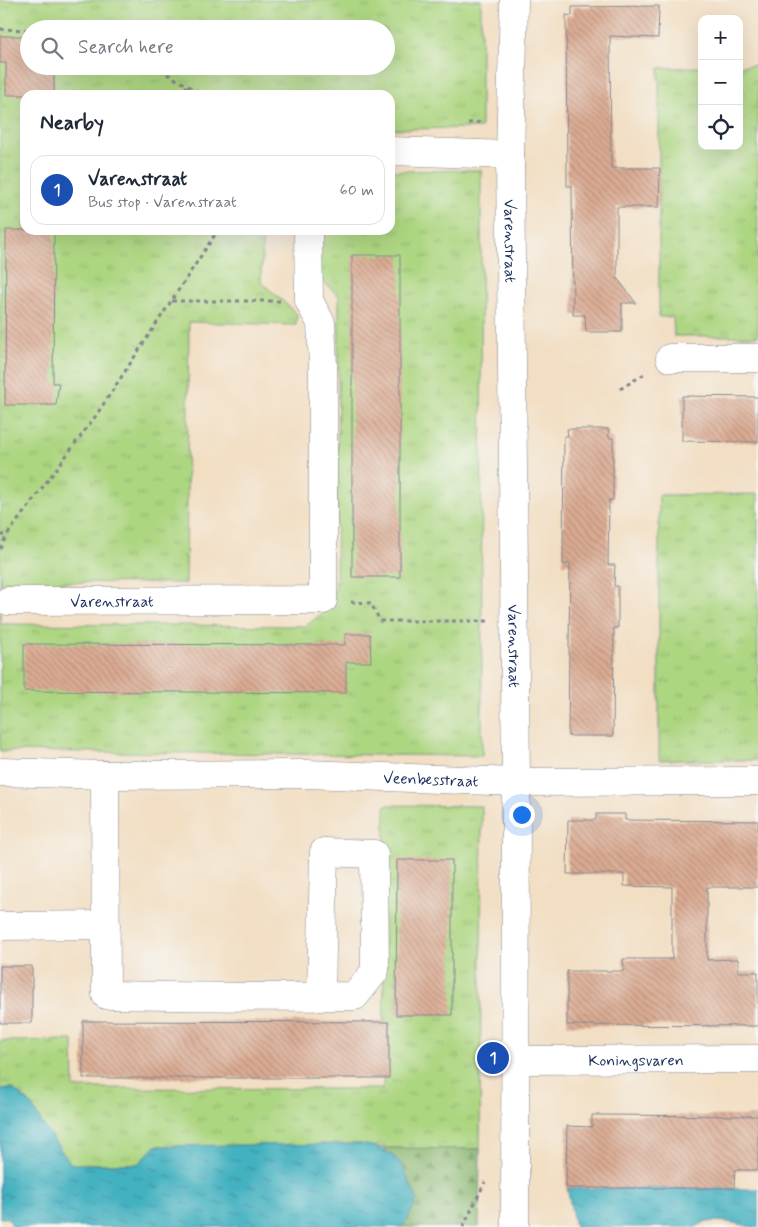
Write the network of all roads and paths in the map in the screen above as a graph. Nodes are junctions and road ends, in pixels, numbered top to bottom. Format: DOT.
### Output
graph roads {
  1 [pos="514,0"];
  2 [pos="0,28"];
  3 [pos="20,29"];
  4 [pos="168,75"];
  5 [pos="182,83"];
  6 [pos="188,90"];
  7 [pos="195,90"];
  8 [pos="395,151"];
  9 [pos="510,155"];
  10 [pos="215,235"];
  11 [pos="308,235"];
  12 [pos="172,301"];
  13 [pos="309,301"];
  14 [pos="670,358"];
  15 [pos="758,358"];
  16 [pos="0,535"];
  17 [pos="7,535"];
  18 [pos="0,548"];
  19 [pos="322,600"];
  20 [pos="8,601"];
  21 [pos="516,621"];
  22 [pos="0,772"];
  23 [pos="105,775"];
  24 [pos="758,781"];
  25 [pos="516,782"];
  26 [pos="106,925"];
  27 [pos="0,926"];
  28 [pos="321,997"];
  29 [pos="758,1059"];
  30 [pos="515,1060"];
  31 [pos="515,1227"];
  1 -- 9 [label="street, Varenstraat"];
  2 -- 3 [label="path"];
  4 -- 5 [label="path"];
  5 -- 6 [label="path"];
  5 -- 7 [label="path"];
  8 -- 9 [label="street"];
  9 -- 21 [label="street, Varenstraat"];
  10 -- 12 [label="path"];
  11 -- 13 [label="street"];
  12 -- 13 [label="path"];
  12 -- 17 [label="path"];
  13 -- 19 [label="street"];
  14 -- 15 [label="street"];
  16 -- 17 [label="path"];
  17 -- 18 [label="path"];
  19 -- 20 [label="street, Varenstraat"];
  19 -- 21 [label="path"];
  21 -- 25 [label="street, Varenstraat"];
  22 -- 23 [label="street, Veenbesstraat"];
  23 -- 25 [label="street, Veenbesstraat"];
  23 -- 26 [label="street"];
  24 -- 25 [label="street, Veenbesstraat"];
  25 -- 30 [label="street, Varenstraat"];
  26 -- 27 [label="street"];
  26 -- 28 [label="street"];
  28 -- 28 [label="street"];
  29 -- 30 [label="street, Koningsvaren"];
  30 -- 31 [label="street, Varenstraat"];
}
